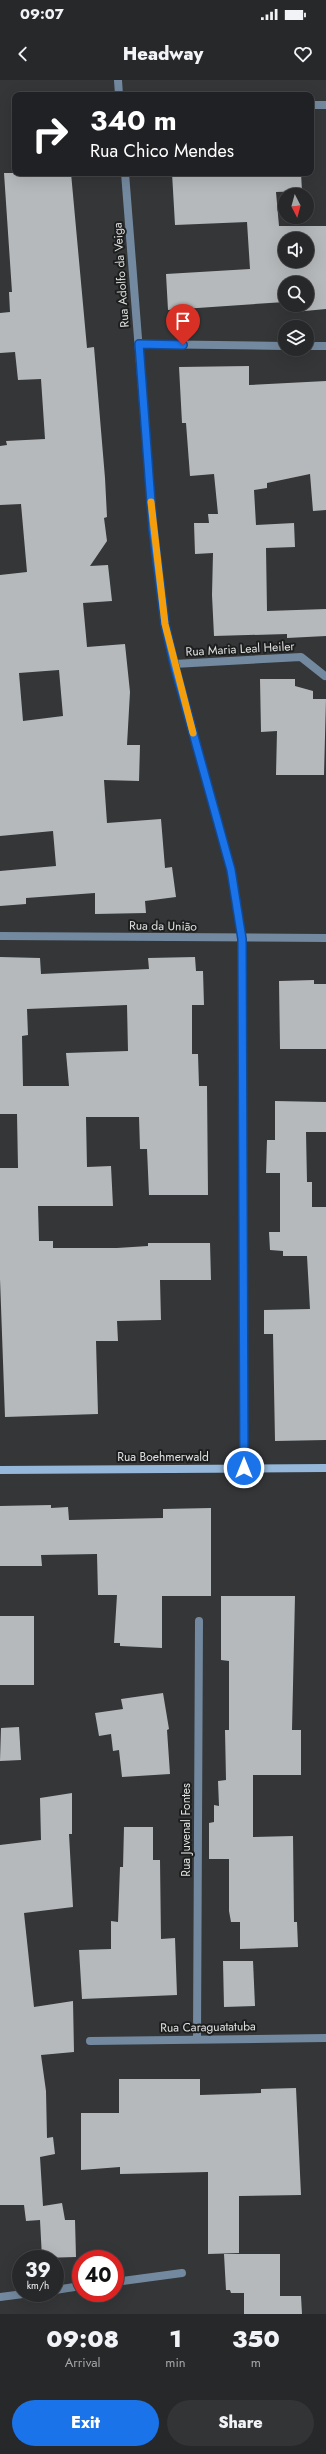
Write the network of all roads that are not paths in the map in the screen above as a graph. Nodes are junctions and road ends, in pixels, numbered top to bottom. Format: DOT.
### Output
graph roads {
  1 [pos="118,80"];
  2 [pos="119,92"];
  3 [pos="314,105"];
  4 [pos="326,105"];
  5 [pos="125,176"];
  6 [pos="139,344"];
  7 [pos="278,346"];
  8 [pos="314,346"];
  9 [pos="326,346"];
  10 [pos="174,664"];
  11 [pos="325,676"];
  12 [pos="0,936"];
  13 [pos="326,938"];
  14 [pos="242,939"];
  15 [pos="244,1468"];
  16 [pos="326,1468"];
  17 [pos="0,1470"];
  18 [pos="199,1622"];
  19 [pos="326,2038"];
  20 [pos="197,2039"];
  21 [pos="90,2041"];
  22 [pos="182,2273"];
  23 [pos="124,2281"];
  24 [pos="12,2295"];
  25 [pos="0,2297"];
  1 -- 2 [label="street"];
  3 -- 4 [label="street"];
  5 -- 6 [label="street, Rua Adolfo da Veiga"];
  6 -- 7 [label="street"];
  6 -- 10 [label="street, Rua Adolfo da Veiga"];
  8 -- 9 [label="street"];
  10 -- 11 [label="street, Rua Maria Leal Heiler"];
  10 -- 14 [label="street, Rua Adolfo da Veiga"];
  12 -- 14 [label="street, Rua da União"];
  13 -- 14 [label="street, Rua da União"];
  14 -- 15 [label="street, Rua Adolfo da Veiga"];
  15 -- 16 [label="main road, Rua Boehmerwald"];
  15 -- 17 [label="main road, Rua Boehmerwald"];
  18 -- 20 [label="street, Rua Juvenal Fontes"];
  19 -- 20 [label="street, Rua Caraguatatuba"];
  20 -- 21 [label="street, Rua Caraguatatuba"];
  22 -- 23 [label="street"];
  24 -- 25 [label="street"];
}
